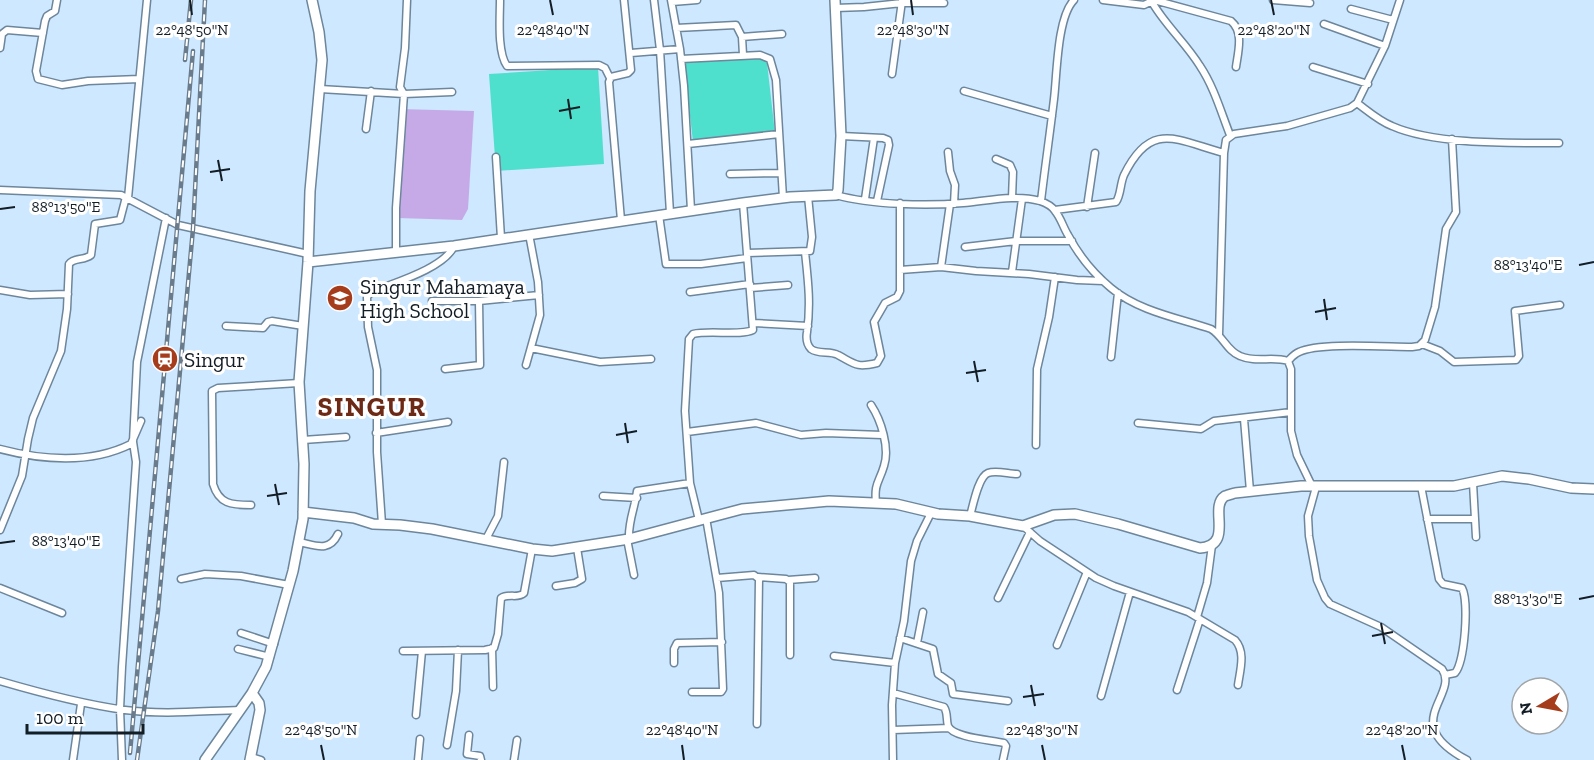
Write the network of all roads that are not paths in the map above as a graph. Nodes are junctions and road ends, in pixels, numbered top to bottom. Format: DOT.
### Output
graph roads {
  1 [pos="57,0"];
  2 [pos="147,0"];
  3 [pos="312,0"];
  4 [pos="407,0"];
  5 [pos="500,0"];
  6 [pos="624,0"];
  7 [pos="654,0"];
  8 [pos="697,0"];
  9 [pos="1072,0"];
  10 [pos="1103,0"];
  11 [pos="1273,0"];
  12 [pos="1400,0"];
  13 [pos="671,1"];
  14 [pos="902,1"];
  15 [pos="1153,1"];
  16 [pos="944,3"];
  17 [pos="1310,3"];
  18 [pos="835,4"];
  19 [pos="1352,9"];
  20 [pos="1393,20"];
  21 [pos="1324,24"];
  22 [pos="676,28"];
  23 [pos="43,33"];
  24 [pos="782,34"];
  25 [pos="742,37"];
  26 [pos="1385,46"];
  27 [pos="0,48"];
  28 [pos="680,49"];
  29 [pos="660,50"];
  30 [pos="631,52"];
  31 [pos="743,56"];
  32 [pos="681,59"];
  33 [pos="1236,67"];
  34 [pos="1313,67"];
  35 [pos="892,74"];
  36 [pos="610,78"];
  37 [pos="139,79"];
  38 [pos="1368,84"];
  39 [pos="320,89"];
  40 [pos="371,91"];
  41 [pos="452,92"];
  42 [pos="964,92"];
  43 [pos="404,94"];
  44 [pos="1357,103"];
  45 [pos="1052,116"];
  46 [pos="366,129"];
  47 [pos="779,134"];
  48 [pos="1230,135"];
  49 [pos="841,136"];
  50 [pos="874,138"];
  51 [pos="1452,139"];
  52 [pos="1559,142"];
  53 [pos="688,144"];
  54 [pos="948,152"];
  55 [pos="1095,153"];
  56 [pos="1224,153"];
  57 [pos="496,157"];
  58 [pos="996,159"];
  59 [pos="781,173"];
  60 [pos="730,174"];
  61 [pos="0,190"];
  62 [pos="836,195"];
  63 [pos="808,196"];
  64 [pos="127,197"];
  65 [pos="783,198"];
  66 [pos="1012,198"];
  67 [pos="865,199"];
  68 [pos="1022,199"];
  69 [pos="877,201"];
  70 [pos="1041,201"];
  71 [pos="743,203"];
  72 [pos="900,203"];
  73 [pos="952,204"];
  74 [pos="1087,207"];
  75 [pos="691,210"];
  76 [pos="1055,210"];
  77 [pos="670,213"];
  78 [pos="659,215"];
  79 [pos="166,218"];
  80 [pos="621,220"];
  81 [pos="529,234"];
  82 [pos="501,238"];
  83 [pos="1016,241"];
  84 [pos="1071,241"];
  85 [pos="454,246"];
  86 [pos="965,247"];
  87 [pos="396,252"];
  88 [pos="805,252"];
  89 [pos="747,255"];
  90 [pos="308,258"];
  91 [pos="941,267"];
  92 [pos="900,270"];
  93 [pos="1012,272"];
  94 [pos="1055,277"];
  95 [pos="1103,281"];
  96 [pos="788,285"];
  97 [pos="750,286"];
  98 [pos="0,290"];
  99 [pos="690,292"];
  100 [pos="1118,293"];
  101 [pos="68,294"];
  102 [pos="539,296"];
  103 [pos="432,301"];
  104 [pos="479,301"];
  105 [pos="1560,305"];
  106 [pos="753,322"];
  107 [pos="226,326"];
  108 [pos="303,326"];
  109 [pos="808,326"];
  110 [pos="1219,336"];
  111 [pos="1422,344"];
  112 [pos="531,348"];
  113 [pos="1111,357"];
  114 [pos="651,359"];
  115 [pos="1288,361"];
  116 [pos="526,364"];
  117 [pos="446,369"];
  118 [pos="299,383"];
  119 [pos="871,405"];
  120 [pos="1291,412"];
  121 [pos="1244,419"];
  122 [pos="141,421"];
  123 [pos="448,422"];
  124 [pos="1138,423"];
  125 [pos="687,432"];
  126 [pos="376,433"];
  127 [pos="882,435"];
  128 [pos="346,437"];
  129 [pos="303,440"];
  130 [pos="133,442"];
  131 [pos="1036,445"];
  132 [pos="0,449"];
  133 [pos="27,455"];
  134 [pos="504,462"];
  135 [pos="1017,474"];
  136 [pos="690,483"];
  137 [pos="1473,483"];
  138 [pos="1314,486"];
  139 [pos="1421,486"];
  140 [pos="1594,489"];
  141 [pos="1250,491"];
  142 [pos="603,496"];
  143 [pos="637,498"];
  144 [pos="876,503"];
  145 [pos="250,505"];
  146 [pos="303,512"];
  147 [pos="931,513"];
  148 [pos="970,516"];
  149 [pos="702,519"];
  150 [pos="1427,519"];
  151 [pos="1475,519"];
  152 [pos="382,524"];
  153 [pos="1026,529"];
  154 [pos="0,530"];
  155 [pos="338,534"];
  156 [pos="1476,537"];
  157 [pos="486,539"];
  158 [pos="628,539"];
  159 [pos="299,542"];
  160 [pos="1212,544"];
  161 [pos="577,548"];
  162 [pos="532,549"];
  163 [pos="1087,572"];
  164 [pos="634,575"];
  165 [pos="758,577"];
  166 [pos="717,578"];
  167 [pos="816,578"];
  168 [pos="181,579"];
  169 [pos="788,580"];
  170 [pos="289,585"];
  171 [pos="556,586"];
  172 [pos="0,588"];
  173 [pos="1130,592"];
  174 [pos="998,598"];
  175 [pos="923,612"];
  176 [pos="62,613"];
  177 [pos="1199,618"];
  178 [pos="241,633"];
  179 [pos="900,638"];
  180 [pos="722,642"];
  181 [pos="917,643"];
  182 [pos="274,644"];
  183 [pos="1057,645"];
  184 [pos="238,648"];
  185 [pos="492,648"];
  186 [pos="458,650"];
  187 [pos="402,651"];
  188 [pos="422,651"];
  189 [pos="790,655"];
  190 [pos="834,656"];
  191 [pos="270,657"];
  192 [pos="674,663"];
  193 [pos="895,663"];
  194 [pos="1445,675"];
  195 [pos="0,681"];
  196 [pos="1238,685"];
  197 [pos="493,687"];
  198 [pos="1177,690"];
  199 [pos="692,692"];
  200 [pos="252,693"];
  201 [pos="892,693"];
  202 [pos="1101,696"];
  203 [pos="1008,701"];
  204 [pos="81,704"];
  205 [pos="120,709"];
  206 [pos="241,710"];
  207 [pos="416,715"];
  208 [pos="758,724"];
  209 [pos="949,728"];
  210 [pos="893,730"];
  211 [pos="469,735"];
  212 [pos="420,739"];
  213 [pos="517,740"];
  214 [pos="447,745"];
  215 [pos="251,759"];
  216 [pos="73,760"];
  217 [pos="122,760"];
  218 [pos="205,760"];
  219 [pos="261,760"];
  220 [pos="418,760"];
  221 [pos="481,760"];
  222 [pos="514,760"];
  223 [pos="893,760"];
  224 [pos="1003,760"];
  225 [pos="1467,760"];
  1 -- 23 [label="street"];
  2 -- 37 [label="street"];
  3 -- 39 [label="street"];
  4 -- 43 [label="street"];
  5 -- 36 [label="street"];
  6 -- 30 [label="street"];
  7 -- 29 [label="street"];
  8 -- 13 [label="street"];
  9 -- 45 [label="street"];
  10 -- 15 [label="street"];
  11 -- 17 [label="street"];
  12 -- 20 [label="street"];
  13 -- 22 [label="street"];
  14 -- 16 [label="street"];
  14 -- 18 [label="street"];
  14 -- 35 [label="street"];
  15 -- 33 [label="street"];
  15 -- 48 [label="street"];
  18 -- 49 [label="street"];
  19 -- 20 [label="street"];
  20 -- 26 [label="street"];
  21 -- 26 [label="street"];
  22 -- 25 [label="street"];
  22 -- 28 [label="street"];
  23 -- 27 [label="street"];
  23 -- 37 [label="street"];
  24 -- 25 [label="street"];
  25 -- 31 [label="street"];
  26 -- 38 [label="street"];
  28 -- 29 [label="street"];
  28 -- 32 [label="street"];
  29 -- 30 [label="street"];
  29 -- 77 [label="street"];
  30 -- 36 [label="street"];
  31 -- 32 [label="street"];
  31 -- 47 [label="street"];
  32 -- 53 [label="street"];
  34 -- 38 [label="street"];
  36 -- 80 [label="street"];
  37 -- 64 [label="street"];
  38 -- 44 [label="street"];
  39 -- 40 [label="street"];
  39 -- 90 [label="street"];
  40 -- 43 [label="street"];
  40 -- 46 [label="street"];
  41 -- 43 [label="street"];
  42 -- 45 [label="street"];
  43 -- 87 [label="street"];
  44 -- 48 [label="street"];
  44 -- 51 [label="street"];
  45 -- 70 [label="street"];
  47 -- 53 [label="street"];
  47 -- 59 [label="street"];
  48 -- 56 [label="street"];
  49 -- 50 [label="street"];
  49 -- 62 [label="street"];
  50 -- 67 [label="street"];
  50 -- 69 [label="street"];
  51 -- 52 [label="street"];
  51 -- 111 [label="street"];
  53 -- 75 [label="street"];
  54 -- 73 [label="street"];
  55 -- 74 [label="street"];
  56 -- 74 [label="street"];
  56 -- 110 [label="street"];
  57 -- 82 [label="street"];
  58 -- 66 [label="street"];
  59 -- 60 [label="street"];
  59 -- 65 [label="street"];
  61 -- 64 [label="street"];
  62 -- 63 [label="street"];
  62 -- 67 [label="street"];
  63 -- 65 [label="street"];
  63 -- 88 [label="street"];
  64 -- 79 [label="street"];
  64 -- 101 [label="street"];
  65 -- 71 [label="street"];
  66 -- 68 [label="street"];
  66 -- 73 [label="street"];
  67 -- 69 [label="street"];
  68 -- 70 [label="street"];
  68 -- 83 [label="street"];
  69 -- 72 [label="street"];
  70 -- 76 [label="street"];
  71 -- 75 [label="street"];
  71 -- 89 [label="street"];
  72 -- 73 [label="street"];
  72 -- 92 [label="street"];
  73 -- 91 [label="street"];
  74 -- 76 [label="street"];
  75 -- 77 [label="street"];
  76 -- 84 [label="street"];
  77 -- 78 [label="street"];
  78 -- 80 [label="street"];
  78 -- 89 [label="street"];
  79 -- 90 [label="street"];
  79 -- 130 [label="street"];
  80 -- 81 [label="street"];
  81 -- 82 [label="street"];
  81 -- 102 [label="street"];
  82 -- 85 [label="street"];
  83 -- 84 [label="street"];
  83 -- 86 [label="street"];
  83 -- 93 [label="street"];
  84 -- 95 [label="street"];
  85 -- 87 [label="street"];
  85 -- 126 [label="street"];
  87 -- 90 [label="street"];
  88 -- 89 [label="street"];
  88 -- 109 [label="street"];
  89 -- 97 [label="street"];
  90 -- 108 [label="street"];
  91 -- 92 [label="street"];
  91 -- 93 [label="street"];
  92 -- 109 [label="street"];
  93 -- 94 [label="street"];
  94 -- 95 [label="street"];
  94 -- 131 [label="street"];
  95 -- 100 [label="street"];
  96 -- 97 [label="street"];
  97 -- 99 [label="street"];
  97 -- 106 [label="street"];
  98 -- 101 [label="street"];
  100 -- 110 [label="street"];
  100 -- 113 [label="street"];
  101 -- 133 [label="street"];
  102 -- 104 [label="street"];
  102 -- 112 [label="street"];
  103 -- 104 [label="street"];
  104 -- 117 [label="street"];
  105 -- 111 [label="street"];
  106 -- 109 [label="street"];
  106 -- 125 [label="street"];
  107 -- 108 [label="street"];
  108 -- 118 [label="street"];
  110 -- 115 [label="street"];
  111 -- 115 [label="street"];
  112 -- 114 [label="street"];
  112 -- 116 [label="street"];
  115 -- 120 [label="street"];
  118 -- 129 [label="street"];
  118 -- 145 [label="street"];
  119 -- 127 [label="street"];
  120 -- 121 [label="street"];
  120 -- 138 [label="street"];
  121 -- 124 [label="street"];
  121 -- 141 [label="street"];
  122 -- 130 [label="street"];
  123 -- 126 [label="street"];
  125 -- 127 [label="street"];
  125 -- 136 [label="street"];
  126 -- 152 [label="street"];
  127 -- 144 [label="street"];
  128 -- 129 [label="street"];
  129 -- 146 [label="street"];
  130 -- 133 [label="street"];
  130 -- 205 [label="street"];
  132 -- 133 [label="street"];
  133 -- 154 [label="street"];
  134 -- 157 [label="street"];
  135 -- 148 [label="street"];
  136 -- 143 [label="street"];
  136 -- 149 [label="street"];
  137 -- 139 [label="street"];
  137 -- 140 [label="street"];
  137 -- 151 [label="street"];
  138 -- 139 [label="street"];
  138 -- 141 [label="street"];
  138 -- 194 [label="street"];
  139 -- 150 [label="street"];
  141 -- 160 [label="street"];
  142 -- 143 [label="street"];
  143 -- 158 [label="street"];
  144 -- 147 [label="street"];
  144 -- 149 [label="street"];
  146 -- 152 [label="street"];
  146 -- 159 [label="street"];
  147 -- 148 [label="street"];
  147 -- 179 [label="street"];
  148 -- 153 [label="street"];
  149 -- 158 [label="street"];
  149 -- 166 [label="street"];
  150 -- 151 [label="street"];
  150 -- 194 [label="street"];
  151 -- 156 [label="street"];
  152 -- 157 [label="street"];
  153 -- 160 [label="street"];
  153 -- 163 [label="street"];
  153 -- 174 [label="street"];
  155 -- 159 [label="street"];
  157 -- 162 [label="street"];
  158 -- 161 [label="street"];
  158 -- 164 [label="street"];
  159 -- 170 [label="street"];
  160 -- 177 [label="street"];
  161 -- 162 [label="street"];
  161 -- 171 [label="street"];
  162 -- 185 [label="street"];
  163 -- 173 [label="street"];
  163 -- 183 [label="street"];
  165 -- 166 [label="street"];
  165 -- 169 [label="street"];
  165 -- 208 [label="street"];
  166 -- 180 [label="street"];
  167 -- 169 [label="street"];
  168 -- 170 [label="street"];
  169 -- 189 [label="street"];
  170 -- 182 [label="street"];
  172 -- 176 [label="street"];
  173 -- 177 [label="street"];
  173 -- 202 [label="street"];
  175 -- 181 [label="street"];
  177 -- 196 [label="street"];
  177 -- 198 [label="street"];
  178 -- 182 [label="street"];
  179 -- 181 [label="street"];
  179 -- 193 [label="street"];
  180 -- 192 [label="street"];
  180 -- 199 [label="street"];
  181 -- 203 [label="street"];
  182 -- 191 [label="street"];
  184 -- 191 [label="street"];
  185 -- 186 [label="street"];
  185 -- 197 [label="street"];
  186 -- 188 [label="street"];
  186 -- 214 [label="street"];
  187 -- 188 [label="street"];
  188 -- 207 [label="street"];
  190 -- 193 [label="street"];
  191 -- 200 [label="street"];
  193 -- 201 [label="street"];
  194 -- 225 [label="street"];
  195 -- 204 [label="street"];
  200 -- 206 [label="street"];
  200 -- 215 [label="street"];
  201 -- 209 [label="street"];
  201 -- 210 [label="street"];
  204 -- 205 [label="street"];
  204 -- 216 [label="street"];
  205 -- 206 [label="street"];
  205 -- 217 [label="street"];
  206 -- 218 [label="street"];
  209 -- 210 [label="street"];
  209 -- 224 [label="street"];
  210 -- 223 [label="street"];
  211 -- 221 [label="street"];
  212 -- 220 [label="street"];
  213 -- 222 [label="street"];
  215 -- 219 [label="street"];
}
